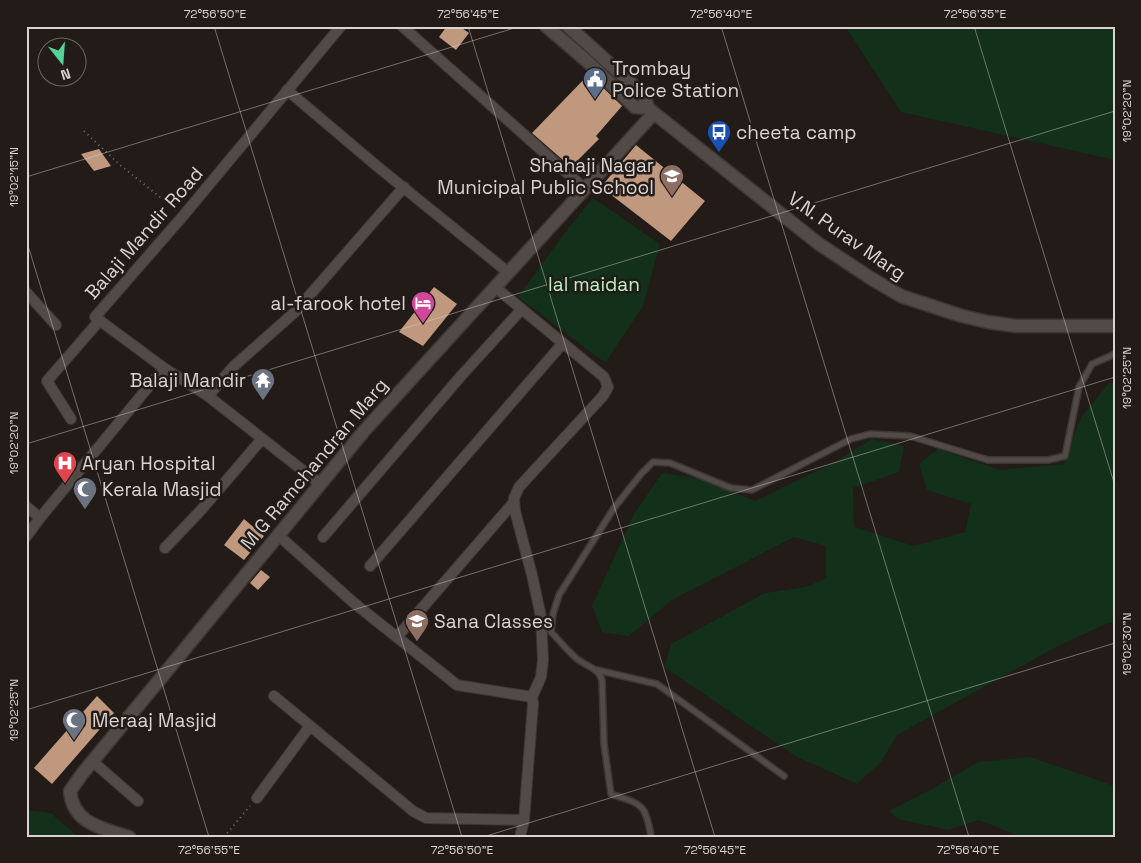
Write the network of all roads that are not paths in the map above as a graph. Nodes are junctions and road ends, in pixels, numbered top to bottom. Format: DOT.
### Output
graph roads {
  1 [pos="341,26"];
  2 [pos="402,26"];
  3 [pos="546,26"];
  4 [pos="568,26"];
  5 [pos="598,52"];
  6 [pos="588,62"];
  7 [pos="287,90"];
  8 [pos="651,110"];
  9 [pos="404,187"];
  10 [pos="584,188"];
  11 [pos="509,273"];
  12 [pos="495,287"];
  13 [pos="26,292"];
  14 [pos="522,309"];
  15 [pos="100,320"];
  16 [pos="56,325"];
  17 [pos="1115,326"];
  18 [pos="563,343"];
  19 [pos="1115,354"];
  20 [pos="164,368"];
  21 [pos="208,396"];
  22 [pos="71,419"];
  23 [pos="262,438"];
  24 [pos="320,484"];
  25 [pos="514,502"];
  26 [pos="26,506"];
  27 [pos="40,518"];
  28 [pos="278,536"];
  29 [pos="26,537"];
  30 [pos="324,538"];
  31 [pos="165,548"];
  32 [pos="370,566"];
  33 [pos="397,637"];
  34 [pos="596,670"];
  35 [pos="274,696"];
  36 [pos="532,697"];
  37 [pos="310,726"];
  38 [pos="92,761"];
  39 [pos="784,776"];
  40 [pos="257,798"];
  41 [pos="138,801"];
  42 [pos="524,820"];
  43 [pos="129,837"];
  44 [pos="520,837"];
  45 [pos="651,837"];
  1 -- 7 [label="street, Balaji Mandir Road"];
  2 -- 10 [label="street"];
  3 -- 6 [label="street, V.N. Purav Marg"];
  4 -- 5 [label="street, V.N. Purav Marg"];
  5 -- 6 [label="street"];
  5 -- 8 [label="street, V.N. Purav Marg"];
  6 -- 8 [label="street, V.N. Purav Marg"];
  7 -- 9 [label="street"];
  7 -- 15 [label="street, Balaji Mandir Road"];
  8 -- 10 [label="street, M G Ramchandran Marg"];
  8 -- 17 [label="street, V.N. Purav Marg"];
  9 -- 11 [label="street"];
  9 -- 21 [label="street"];
  10 -- 11 [label="street, M G Ramchandran Marg"];
  11 -- 12 [label="street, M G Ramchandran Marg"];
  12 -- 14 [label="street"];
  12 -- 24 [label="street, M G Ramchandran Marg"];
  13 -- 16 [label="street"];
  14 -- 18 [label="street"];
  14 -- 30 [label="street"];
  15 -- 20 [label="street, Balaji Mandir Road"];
  15 -- 22 [label="street"];
  18 -- 25 [label="street"];
  18 -- 32 [label="street"];
  19 -- 34 [label="lane"];
  20 -- 21 [label="street, Balaji Mandir Road"];
  20 -- 27 [label="street"];
  21 -- 23 [label="street, Balaji Mandir Road"];
  23 -- 24 [label="street, Balaji Mandir Road"];
  23 -- 31 [label="street"];
  24 -- 28 [label="street, M G Ramchandran Marg"];
  25 -- 33 [label="street"];
  25 -- 36 [label="street"];
  26 -- 27 [label="street"];
  27 -- 29 [label="street"];
  28 -- 33 [label="street"];
  28 -- 38 [label="street, M G Ramchandran Marg"];
  33 -- 36 [label="street"];
  34 -- 39 [label="lane"];
  34 -- 45 [label="lane"];
  35 -- 37 [label="street"];
  36 -- 42 [label="street"];
  37 -- 40 [label="street"];
  37 -- 42 [label="street"];
  38 -- 41 [label="street"];
  38 -- 43 [label="street, M G Ramchandran Marg"];
  42 -- 44 [label="street"];
}
